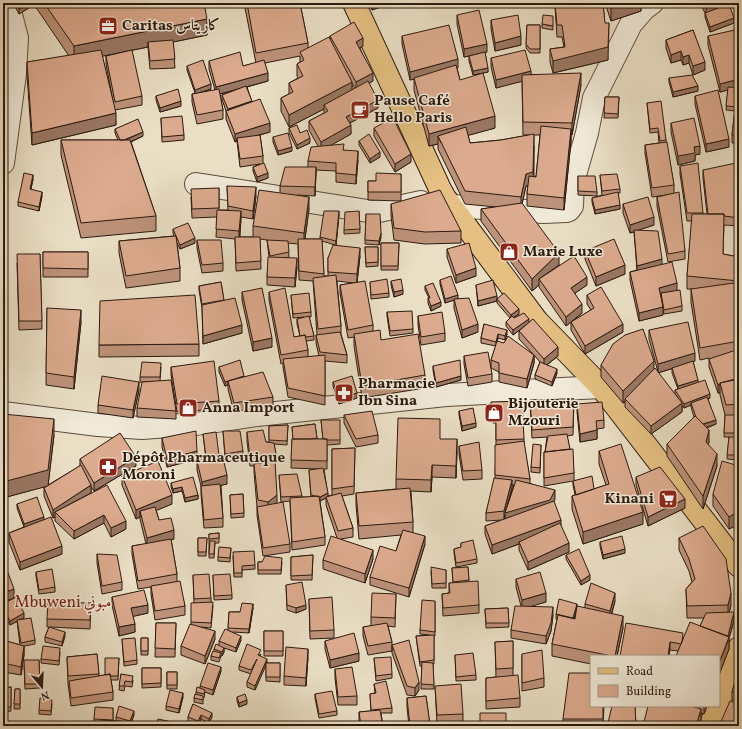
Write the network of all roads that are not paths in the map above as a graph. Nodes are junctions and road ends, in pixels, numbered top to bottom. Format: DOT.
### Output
graph roads {
  1 [pos="6,3"];
  2 [pos="354,3"];
  3 [pos="652,3"];
  4 [pos="3,163"];
  5 [pos="196,184"];
  6 [pos="449,202"];
  7 [pos="601,387"];
  8 [pos="3,413"];
  9 [pos="739,566"];
  10 [pos="739,648"];
  11 [pos="720,700"];
  12 [pos="718,707"];
  13 [pos="710,726"];
  1 -- 4 [label="street"];
  2 -- 6 [label="main road"];
  3 -- 6 [label="street"];
  5 -- 6 [label="street"];
  6 -- 7 [label="main road"];
  7 -- 8 [label="street"];
  7 -- 9 [label="main road"];
  10 -- 11 [label="main road"];
  12 -- 13 [label="main road"];
}
